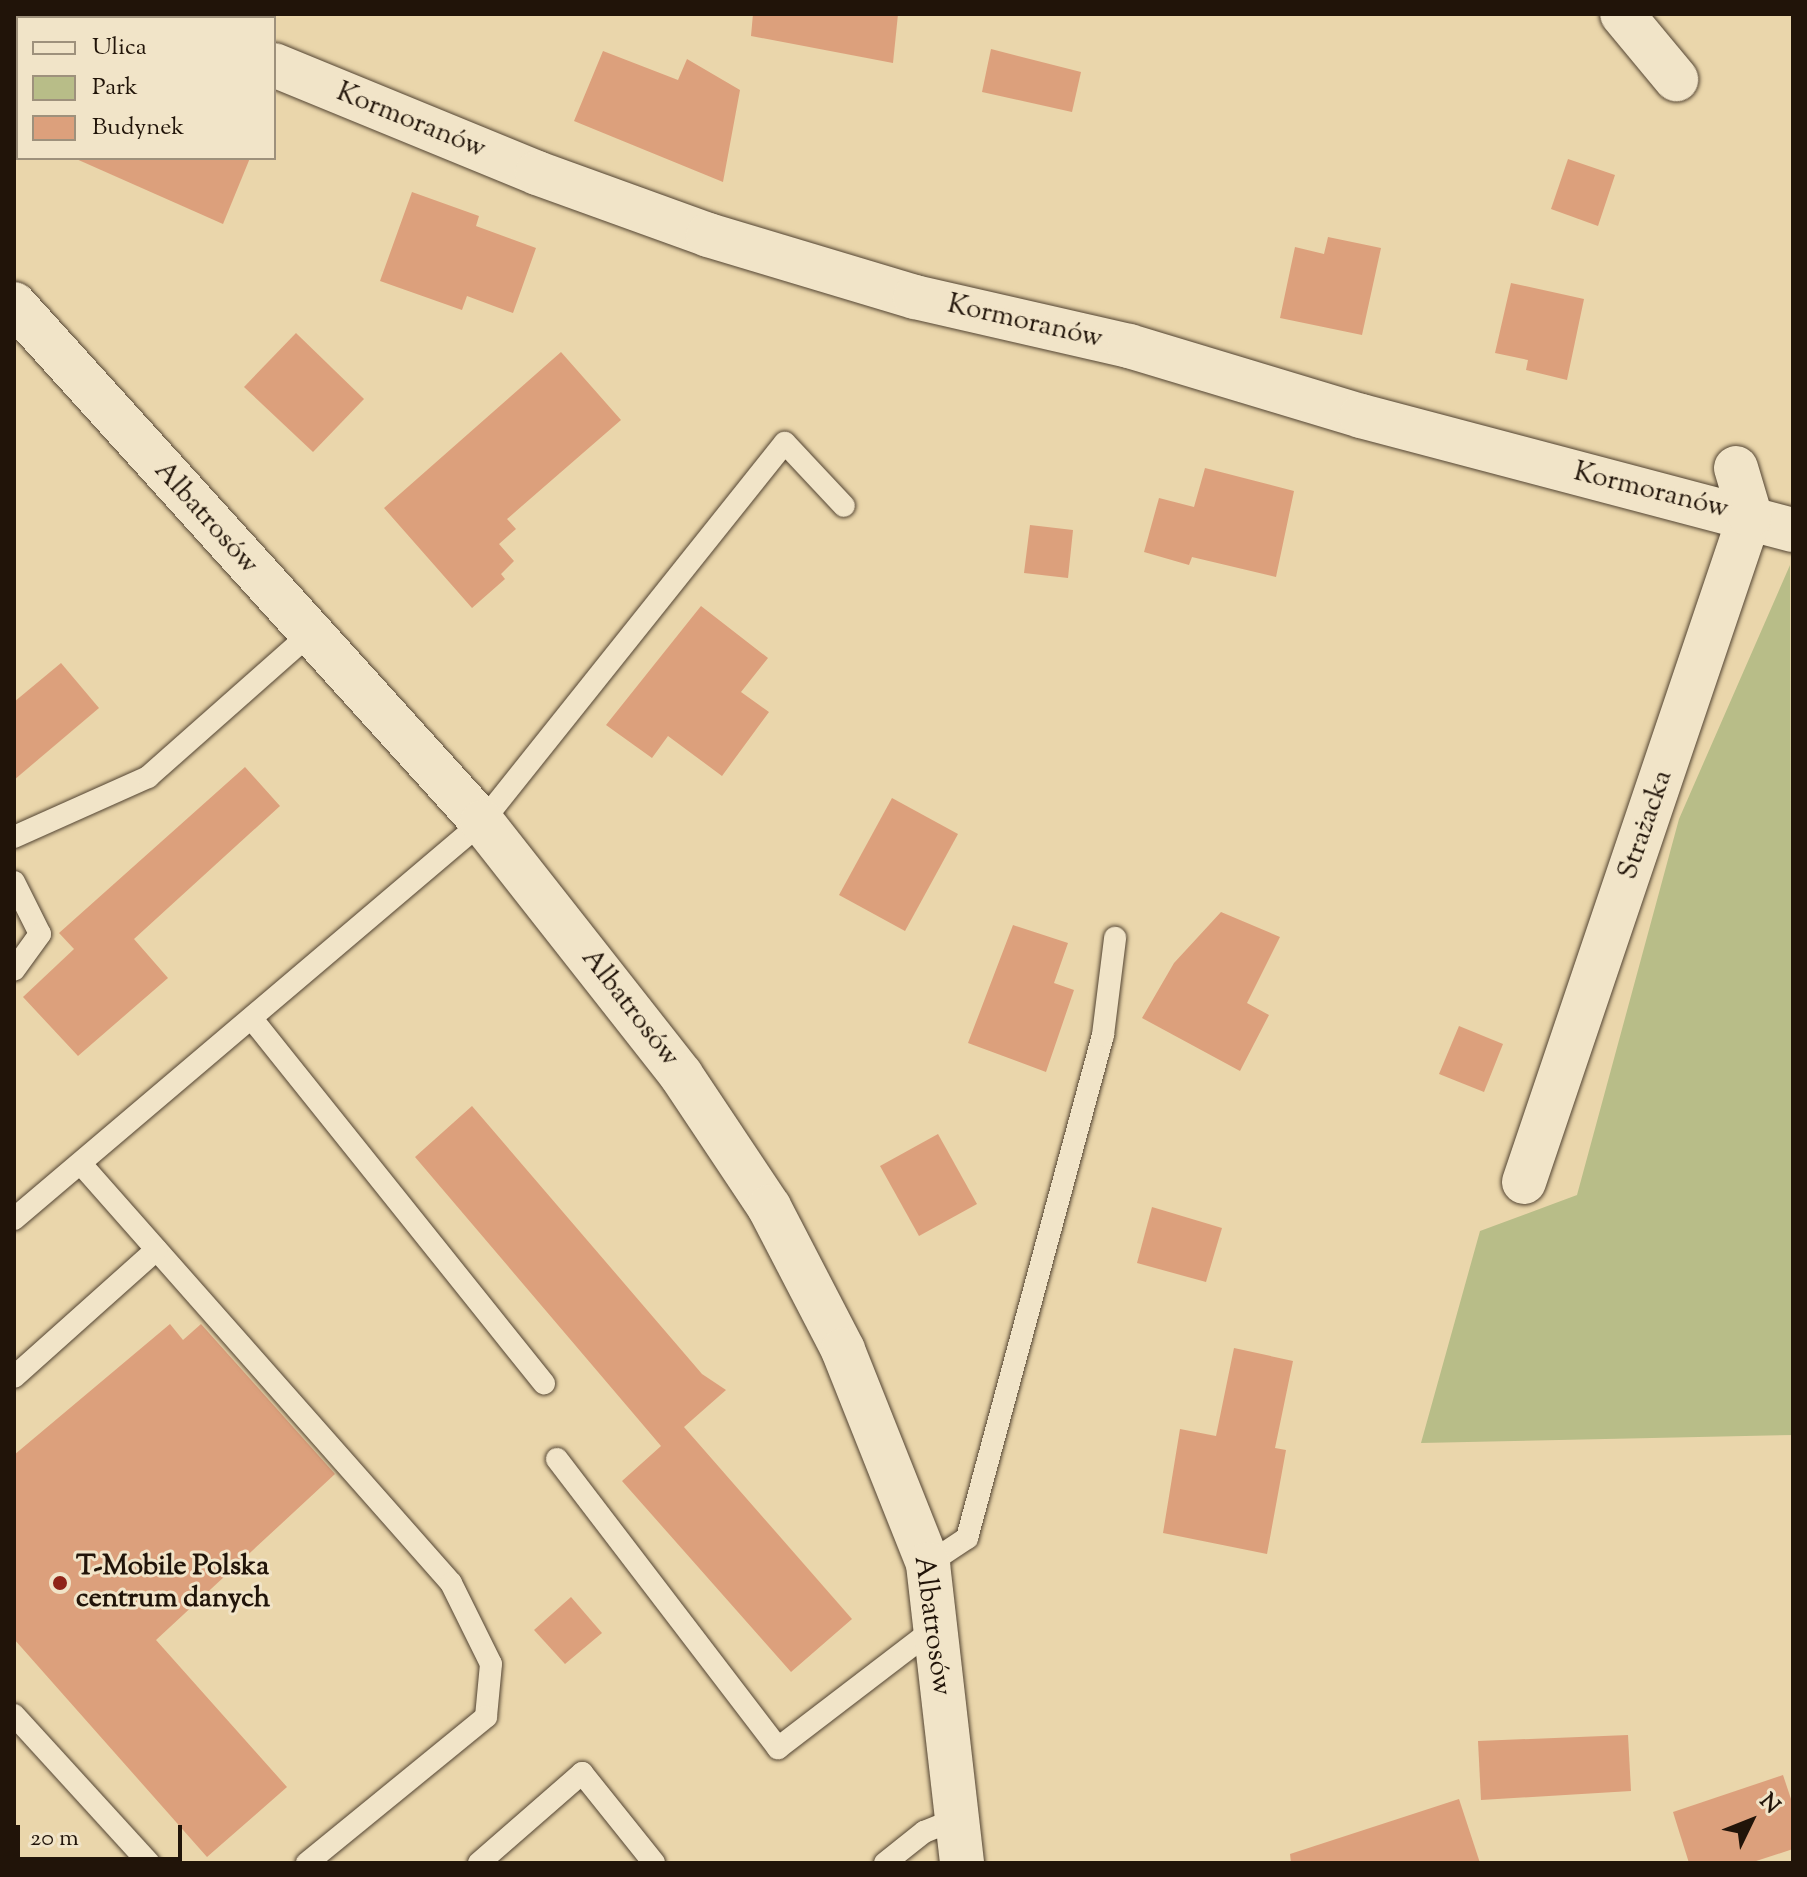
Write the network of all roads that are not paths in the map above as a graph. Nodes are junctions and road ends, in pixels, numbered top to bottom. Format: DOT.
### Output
graph roads {
  1 [pos="1622,14"];
  2 [pos="276,66"];
  3 [pos="1676,79"];
  4 [pos="14,304"];
  5 [pos="1736,468"];
  6 [pos="844,506"];
  7 [pos="1750,515"];
  8 [pos="1793,530"];
  9 [pos="311,633"];
  10 [pos="482,822"];
  11 [pos="14,837"];
  12 [pos="14,882"];
  13 [pos="1115,938"];
  14 [pos="14,970"];
  15 [pos="252,1019"];
  16 [pos="81,1164"];
  17 [pos="1524,1182"];
  18 [pos="14,1219"];
  19 [pos="156,1250"];
  20 [pos="14,1377"];
  21 [pos="544,1383"];
  22 [pos="557,1459"];
  23 [pos="928,1564"];
  24 [pos="935,1628"];
  25 [pos="14,1715"];
  26 [pos="957,1819"];
  27 [pos="149,1863"];
  28 [pos="307,1863"];
  29 [pos="479,1863"];
  30 [pos="654,1863"];
  31 [pos="885,1863"];
  32 [pos="962,1863"];
  1 -- 3 [label="street"];
  2 -- 7 [label="street, Kormoranów"];
  4 -- 9 [label="street, Albatrosów"];
  5 -- 7 [label="street"];
  6 -- 10 [label="lane"];
  7 -- 8 [label="street, Kormoranów"];
  7 -- 17 [label="street, Strażacka"];
  9 -- 10 [label="street, Albatrosów"];
  9 -- 11 [label="lane"];
  10 -- 15 [label="lane"];
  10 -- 23 [label="street, Albatrosów"];
  12 -- 14 [label="lane"];
  13 -- 23 [label="lane"];
  15 -- 16 [label="lane"];
  15 -- 21 [label="lane"];
  16 -- 18 [label="lane"];
  16 -- 19 [label="lane"];
  19 -- 20 [label="lane"];
  19 -- 28 [label="lane"];
  22 -- 24 [label="lane"];
  23 -- 24 [label="street, Albatrosów"];
  24 -- 26 [label="street, Albatrosów"];
  25 -- 27 [label="lane"];
  26 -- 31 [label="lane"];
  26 -- 32 [label="street, Albatrosów"];
  29 -- 30 [label="lane"];
}
